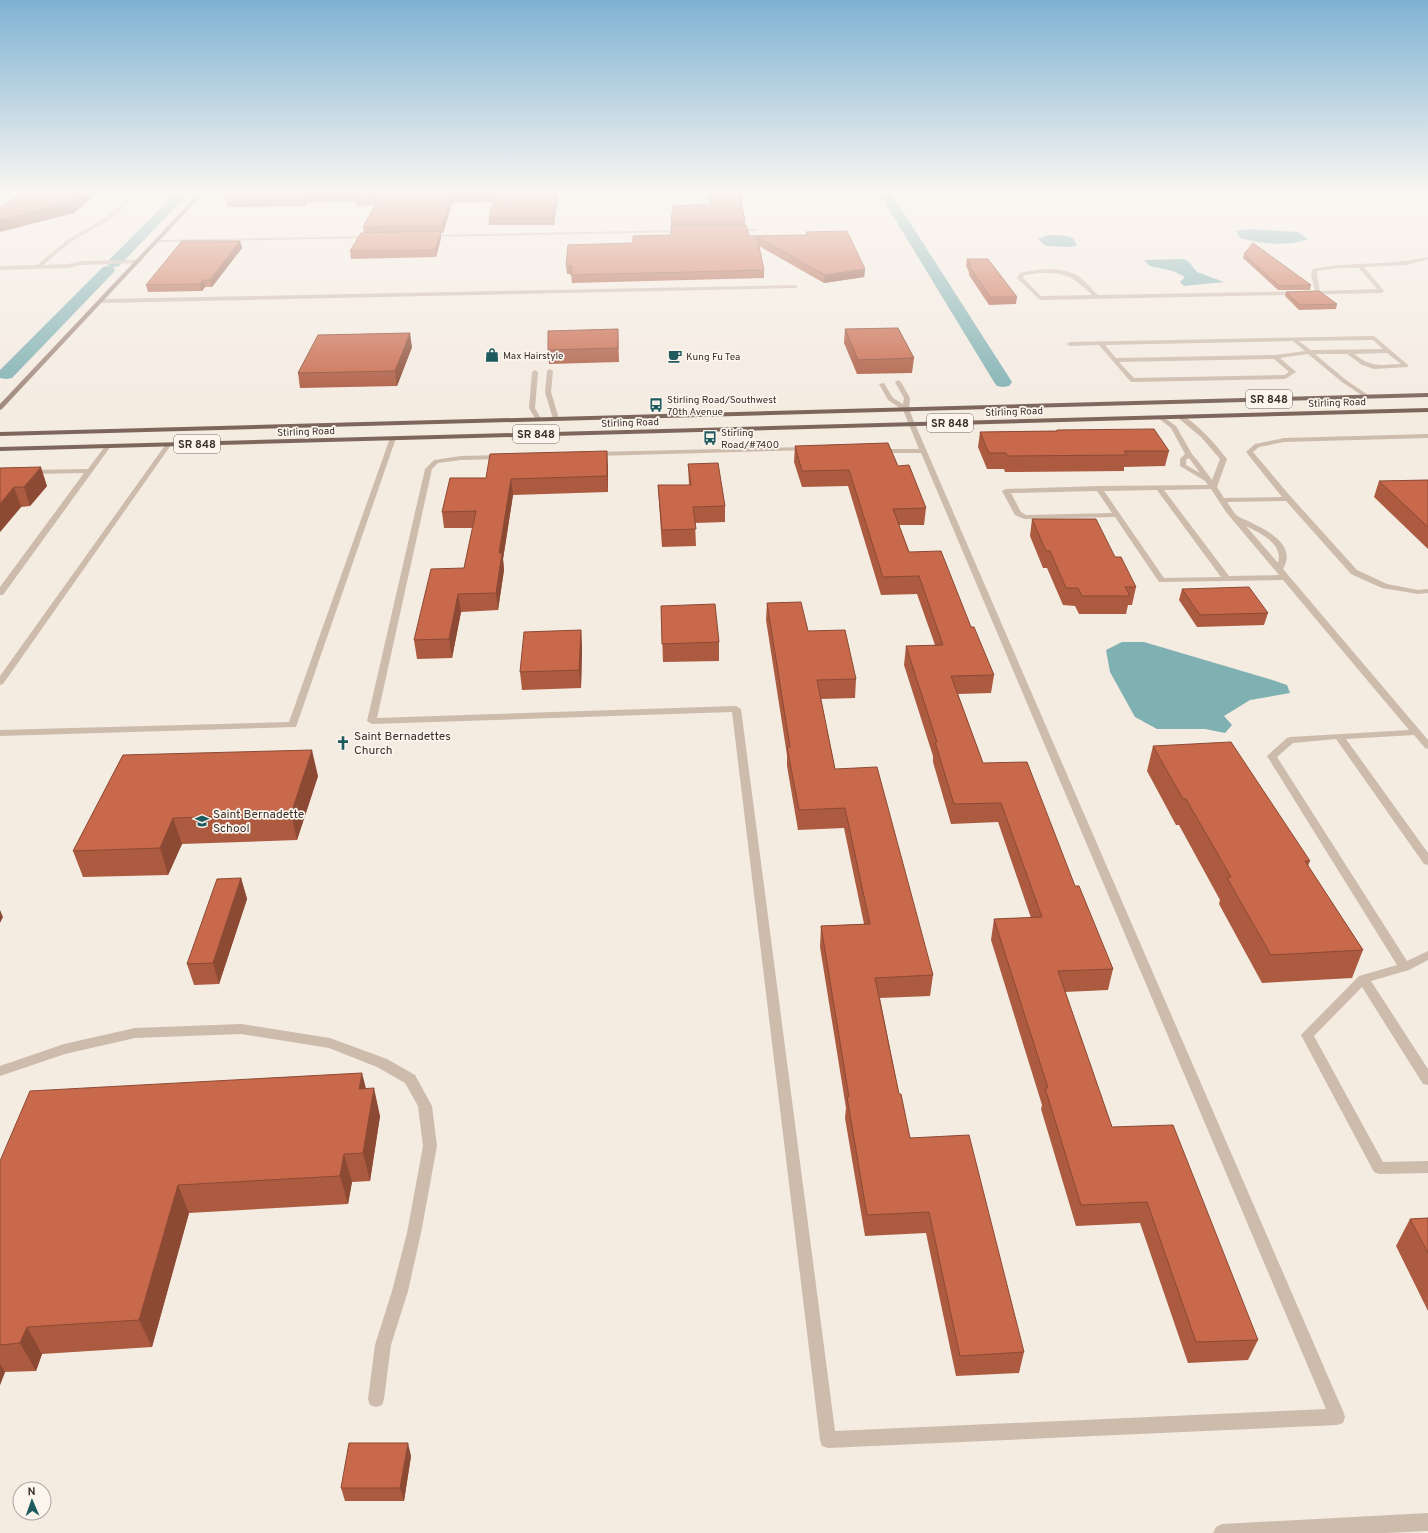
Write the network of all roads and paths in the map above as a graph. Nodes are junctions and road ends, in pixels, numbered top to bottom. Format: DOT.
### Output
graph roads {
  1 [pos="41,265"];
  2 [pos="75,265"];
  3 [pos="135,265"];
  4 [pos="1382,265"];
  5 [pos="68,266"];
  6 [pos="1360,266"];
  7 [pos="38,267"];
  8 [pos="133,267"];
  9 [pos="0,268"];
  10 [pos="795,287"];
  11 [pos="1318,292"];
  12 [pos="1097,298"];
  13 [pos="102,301"];
  14 [pos="1294,338"];
  15 [pos="1070,344"];
  16 [pos="1101,344"];
  17 [pos="1389,351"];
  18 [pos="1309,352"];
  19 [pos="1348,352"];
  20 [pos="1275,357"];
  21 [pos="1115,360"];
  22 [pos="535,372"];
  23 [pos="550,372"];
  24 [pos="898,382"];
  25 [pos="882,384"];
  26 [pos="1428,395"];
  27 [pos="1366,396"];
  28 [pos="0,408"];
  29 [pos="906,409"];
  30 [pos="1428,410"];
  31 [pos="1178,416"];
  32 [pos="1160,417"];
  33 [pos="538,419"];
  34 [pos="556,419"];
  35 [pos="399,423"];
  36 [pos="912,424"];
  37 [pos="0,434"];
  38 [pos="1428,436"];
  39 [pos="393,438"];
  40 [pos="168,445"];
  41 [pos="108,446"];
  42 [pos="818,448"];
  43 [pos="0,449"];
  44 [pos="870,450"];
  45 [pos="924,452"];
  46 [pos="587,455"];
  47 [pos="1188,455"];
  48 [pos="516,456"];
  49 [pos="90,471"];
  50 [pos="22,473"];
  51 [pos="1208,479"];
  52 [pos="1213,487"];
  53 [pos="1098,488"];
  54 [pos="1159,488"];
  55 [pos="1222,500"];
  56 [pos="1288,500"];
  57 [pos="1116,516"];
  58 [pos="1236,518"];
  59 [pos="1278,568"];
  60 [pos="1286,577"];
  61 [pos="1227,579"];
  62 [pos="1428,591"];
  63 [pos="0,593"];
  64 [pos="0,682"];
  65 [pos="1417,732"];
  66 [pos="0,733"];
  67 [pos="1339,736"];
  68 [pos="1428,746"];
  69 [pos="1428,861"];
  70 [pos="1428,955"];
  71 [pos="1404,967"];
  72 [pos="1363,979"];
  73 [pos="0,1071"];
  74 [pos="1428,1080"];
  75 [pos="1428,1167"];
  76 [pos="376,1399"];
  77 [pos="1428,1522"];
  78 [pos="1222,1533"];
  1 -- 7 [label="street"];
  2 -- 5 [label="street"];
  3 -- 8 [label="street"];
  4 -- 6 [label="street"];
  5 -- 7 [label="street"];
  5 -- 8 [label="street"];
  6 -- 11 [label="street"];
  6 -- 11 [label="street"];
  7 -- 9 [label="street"];
  8 -- 13 [label="street"];
  10 -- 13 [label="street"];
  11 -- 12 [label="street"];
  12 -- 12 [label="street"];
  13 -- 28 [label="street"];
  14 -- 16 [label="street"];
  14 -- 17 [label="street"];
  14 -- 18 [label="street"];
  15 -- 16 [label="street"];
  16 -- 21 [label="street"];
  17 -- 19 [label="street"];
  17 -- 19 [label="street"];
  18 -- 19 [label="street"];
  18 -- 20 [label="street"];
  18 -- 27 [label="street"];
  20 -- 21 [label="street"];
  20 -- 21 [label="street"];
  22 -- 33 [label="street"];
  23 -- 34 [label="street"];
  24 -- 29 [label="street"];
  25 -- 29 [label="street"];
  26 -- 27 [label="main road, Stirling Road / SR 848"];
  27 -- 29 [label="main road, Stirling Road / SR 848"];
  29 -- 34 [label="main road, Stirling Road / SR 848"];
  29 -- 36 [label="street"];
  30 -- 31 [label="main road, Stirling Road / SR 848"];
  31 -- 32 [label="main road, Stirling Road / SR 848"];
  31 -- 52 [label="street"];
  32 -- 36 [label="main road, Stirling Road / SR 848"];
  32 -- 47 [label="street"];
  33 -- 34 [label="main road, Stirling Road / SR 848"];
  33 -- 35 [label="main road, Stirling Road / SR 848"];
  35 -- 37 [label="main road, Stirling Road / SR 848"];
  35 -- 39 [label="main road"];
  36 -- 39 [label="main road, Stirling Road / SR 848"];
  36 -- 45 [label="street"];
  38 -- 56 [label="street"];
  39 -- 40 [label="main road, Stirling Road / SR 848"];
  39 -- 66 [label="street"];
  40 -- 41 [label="main road, Stirling Road / SR 848"];
  40 -- 64 [label="street"];
  41 -- 43 [label="main road, Stirling Road / SR 848"];
  41 -- 49 [label="street"];
  42 -- 46 [label="street"];
  44 -- 45 [label="street"];
  45 -- 48 [label="street"];
  47 -- 51 [label="street"];
  47 -- 51 [label="street"];
  49 -- 50 [label="street"];
  49 -- 63 [label="street"];
  51 -- 52 [label="street"];
  52 -- 54 [label="street"];
  52 -- 55 [label="street"];
  53 -- 54 [label="street"];
  53 -- 57 [label="street"];
  53 -- 57 [label="street"];
  54 -- 61 [label="street"];
  55 -- 56 [label="street"];
  55 -- 58 [label="street"];
  56 -- 62 [label="street"];
  57 -- 61 [label="street"];
  58 -- 59 [label="street"];
  58 -- 59 [label="street"];
  59 -- 60 [label="street"];
  60 -- 61 [label="street"];
  60 -- 65 [label="street"];
  65 -- 67 [label="street"];
  65 -- 68 [label="street"];
  67 -- 69 [label="street"];
  67 -- 71 [label="street"];
  70 -- 71 [label="street"];
  71 -- 72 [label="street"];
  72 -- 74 [label="street"];
  72 -- 75 [label="street"];
  73 -- 76 [label="street"];
  77 -- 78 [label="street"];
}
